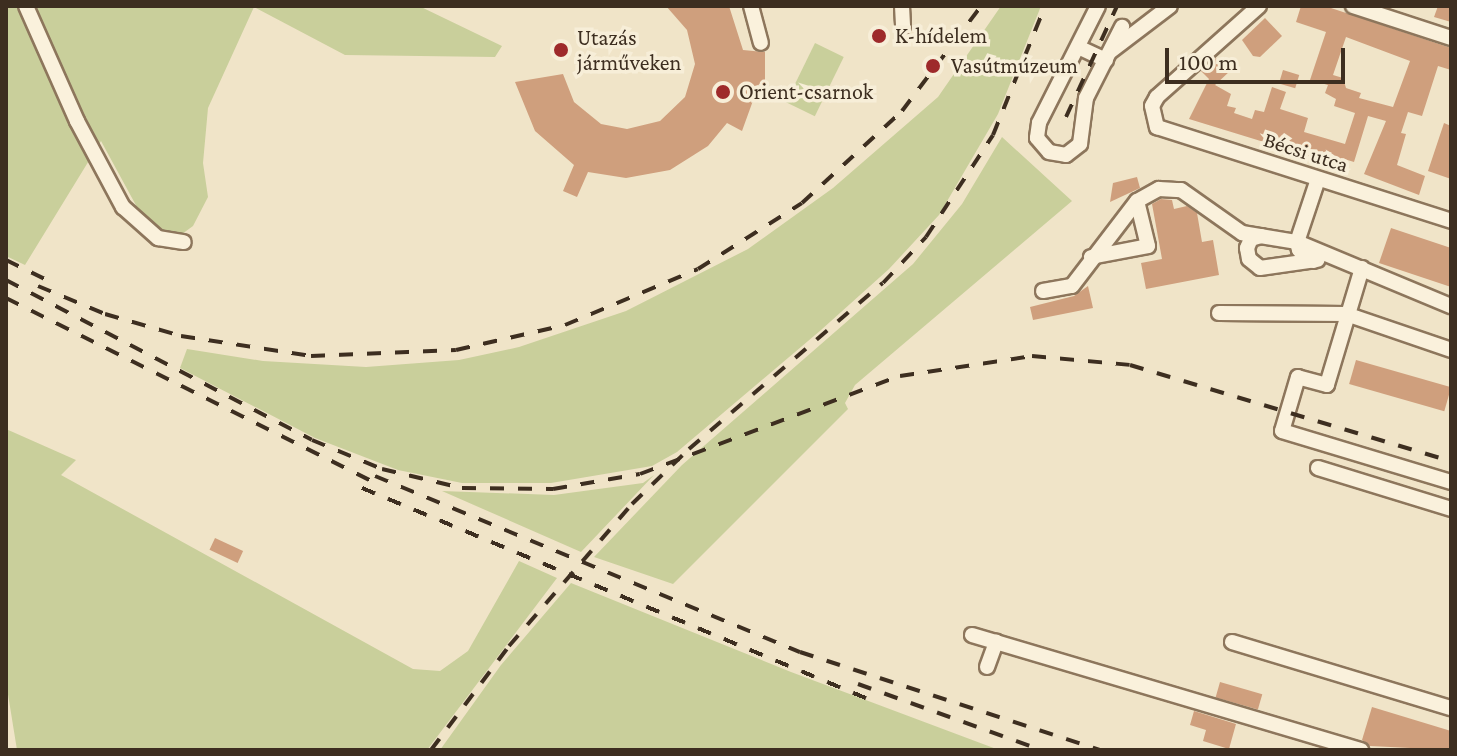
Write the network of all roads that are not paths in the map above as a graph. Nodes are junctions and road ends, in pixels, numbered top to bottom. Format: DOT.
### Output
graph roads {
  1 [pos="26,6"];
  2 [pos="751,6"];
  3 [pos="902,6"];
  4 [pos="1098,6"];
  5 [pos="1170,6"];
  6 [pos="1259,6"];
  7 [pos="1353,6"];
  8 [pos="903,26"];
  9 [pos="1122,27"];
  10 [pos="1451,38"];
  11 [pos="761,43"];
  12 [pos="1078,47"];
  13 [pos="1108,55"];
  14 [pos="1318,179"];
  15 [pos="1137,201"];
  16 [pos="1451,221"];
  17 [pos="1261,236"];
  18 [pos="184,242"];
  19 [pos="1297,242"];
  20 [pos="1332,256"];
  21 [pos="1091,257"];
  22 [pos="1313,261"];
  23 [pos="1362,268"];
  24 [pos="1043,291"];
  25 [pos="1451,306"];
  26 [pos="1219,313"];
  27 [pos="1349,315"];
  28 [pos="1451,350"];
  29 [pos="1318,468"];
  30 [pos="1451,482"];
  31 [pos="1451,509"];
  32 [pos="972,635"];
  33 [pos="996,642"];
  34 [pos="1232,642"];
  35 [pos="987,667"];
  36 [pos="1451,708"];
  37 [pos="1361,750"];
  1 -- 18 [label="street"];
  2 -- 11 [label="street"];
  3 -- 8 [label="street"];
  4 -- 12 [label="street"];
  5 -- 13 [label="street"];
  6 -- 14 [label="street, Bécsi utca"];
  7 -- 10 [label="street"];
  9 -- 13 [label="street"];
  12 -- 13 [label="street"];
  12 -- 13 [label="street"];
  14 -- 16 [label="street, Bécsi utca"];
  14 -- 19 [label="street"];
  15 -- 17 [label="street"];
  15 -- 21 [label="street"];
  15 -- 21 [label="street"];
  17 -- 19 [label="street"];
  17 -- 22 [label="street"];
  19 -- 20 [label="street"];
  19 -- 22 [label="street"];
  20 -- 22 [label="street"];
  20 -- 23 [label="street"];
  21 -- 24 [label="street"];
  23 -- 25 [label="street"];
  23 -- 27 [label="street"];
  26 -- 27 [label="street"];
  27 -- 28 [label="street"];
  27 -- 30 [label="street"];
  29 -- 31 [label="street"];
  32 -- 33 [label="street"];
  33 -- 35 [label="street"];
  33 -- 37 [label="street"];
  34 -- 36 [label="street"];
}
